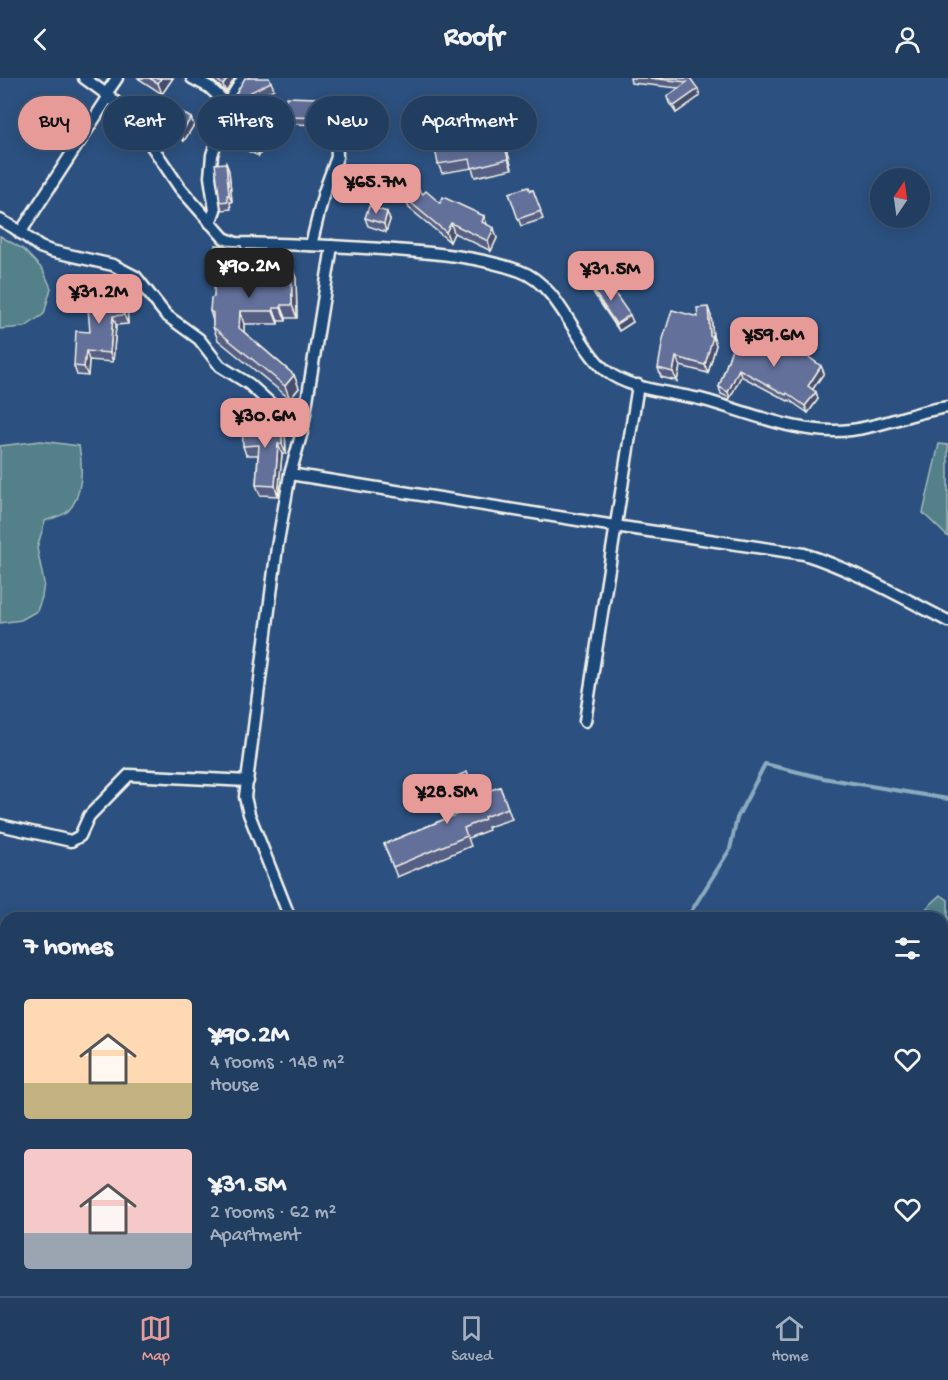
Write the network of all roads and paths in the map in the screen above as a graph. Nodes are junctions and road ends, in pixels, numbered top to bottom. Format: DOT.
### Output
graph roads {
  1 [pos="84,78"];
  2 [pos="117,78"];
  3 [pos="192,78"];
  4 [pos="243,78"];
  5 [pos="108,95"];
  6 [pos="218,96"];
  7 [pos="233,96"];
  8 [pos="215,150"];
  9 [pos="337,150"];
  10 [pos="0,220"];
  11 [pos="210,223"];
  12 [pos="20,233"];
  13 [pos="311,245"];
  14 [pos="332,246"];
  15 [pos="638,385"];
  16 [pos="948,407"];
  17 [pos="302,432"];
  18 [pos="290,474"];
  19 [pos="615,526"];
  20 [pos="948,621"];
  21 [pos="585,721"];
  22 [pos="248,781"];
  23 [pos="0,825"];
  24 [pos="288,912"];
  1 -- 5 [label="street"];
  2 -- 5 [label="street"];
  3 -- 6 [label="street"];
  4 -- 7 [label="street"];
  5 -- 11 [label="street"];
  5 -- 12 [label="street"];
  8 -- 11 [label="street"];
  9 -- 13 [label="street"];
  10 -- 12 [label="street"];
  11 -- 13 [label="street"];
  12 -- 17 [label="street"];
  13 -- 14 [label="street"];
  14 -- 15 [label="street"];
  14 -- 17 [label="street"];
  15 -- 16 [label="street"];
  15 -- 19 [label="street"];
  17 -- 18 [label="street"];
  18 -- 19 [label="street"];
  18 -- 22 [label="street"];
  19 -- 20 [label="street"];
  19 -- 21 [label="street"];
  22 -- 23 [label="street"];
  22 -- 24 [label="street"];
}
